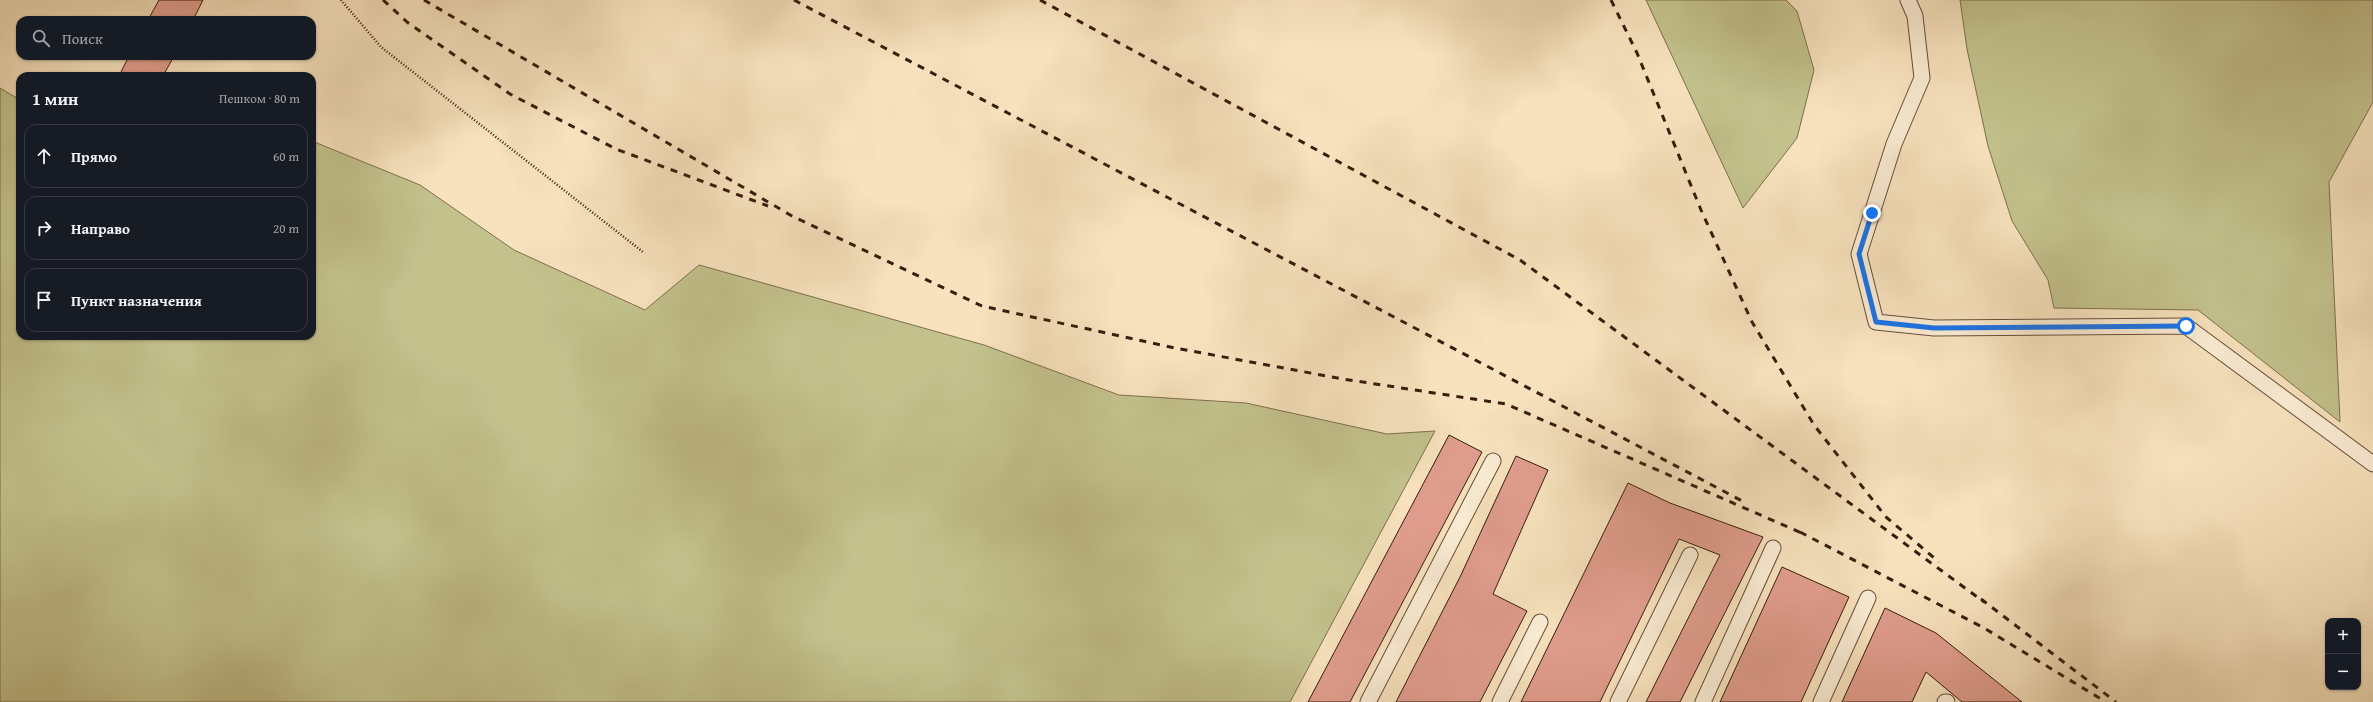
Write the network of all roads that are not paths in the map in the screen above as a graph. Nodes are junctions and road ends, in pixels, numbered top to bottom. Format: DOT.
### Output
graph roads {
  1 [pos="1908,0"];
  2 [pos="1493,461"];
  3 [pos="2373,464"];
  4 [pos="1773,548"];
  5 [pos="1690,555"];
  6 [pos="1868,598"];
  7 [pos="1540,622"];
  8 [pos="1368,702"];
  9 [pos="1500,702"];
  10 [pos="1618,702"];
  11 [pos="1703,702"];
  12 [pos="1821,702"];
  1 -- 3 [label="lane"];
  2 -- 8 [label="lane"];
  4 -- 11 [label="lane"];
  5 -- 10 [label="lane"];
  6 -- 12 [label="lane"];
  7 -- 9 [label="lane"];
}
